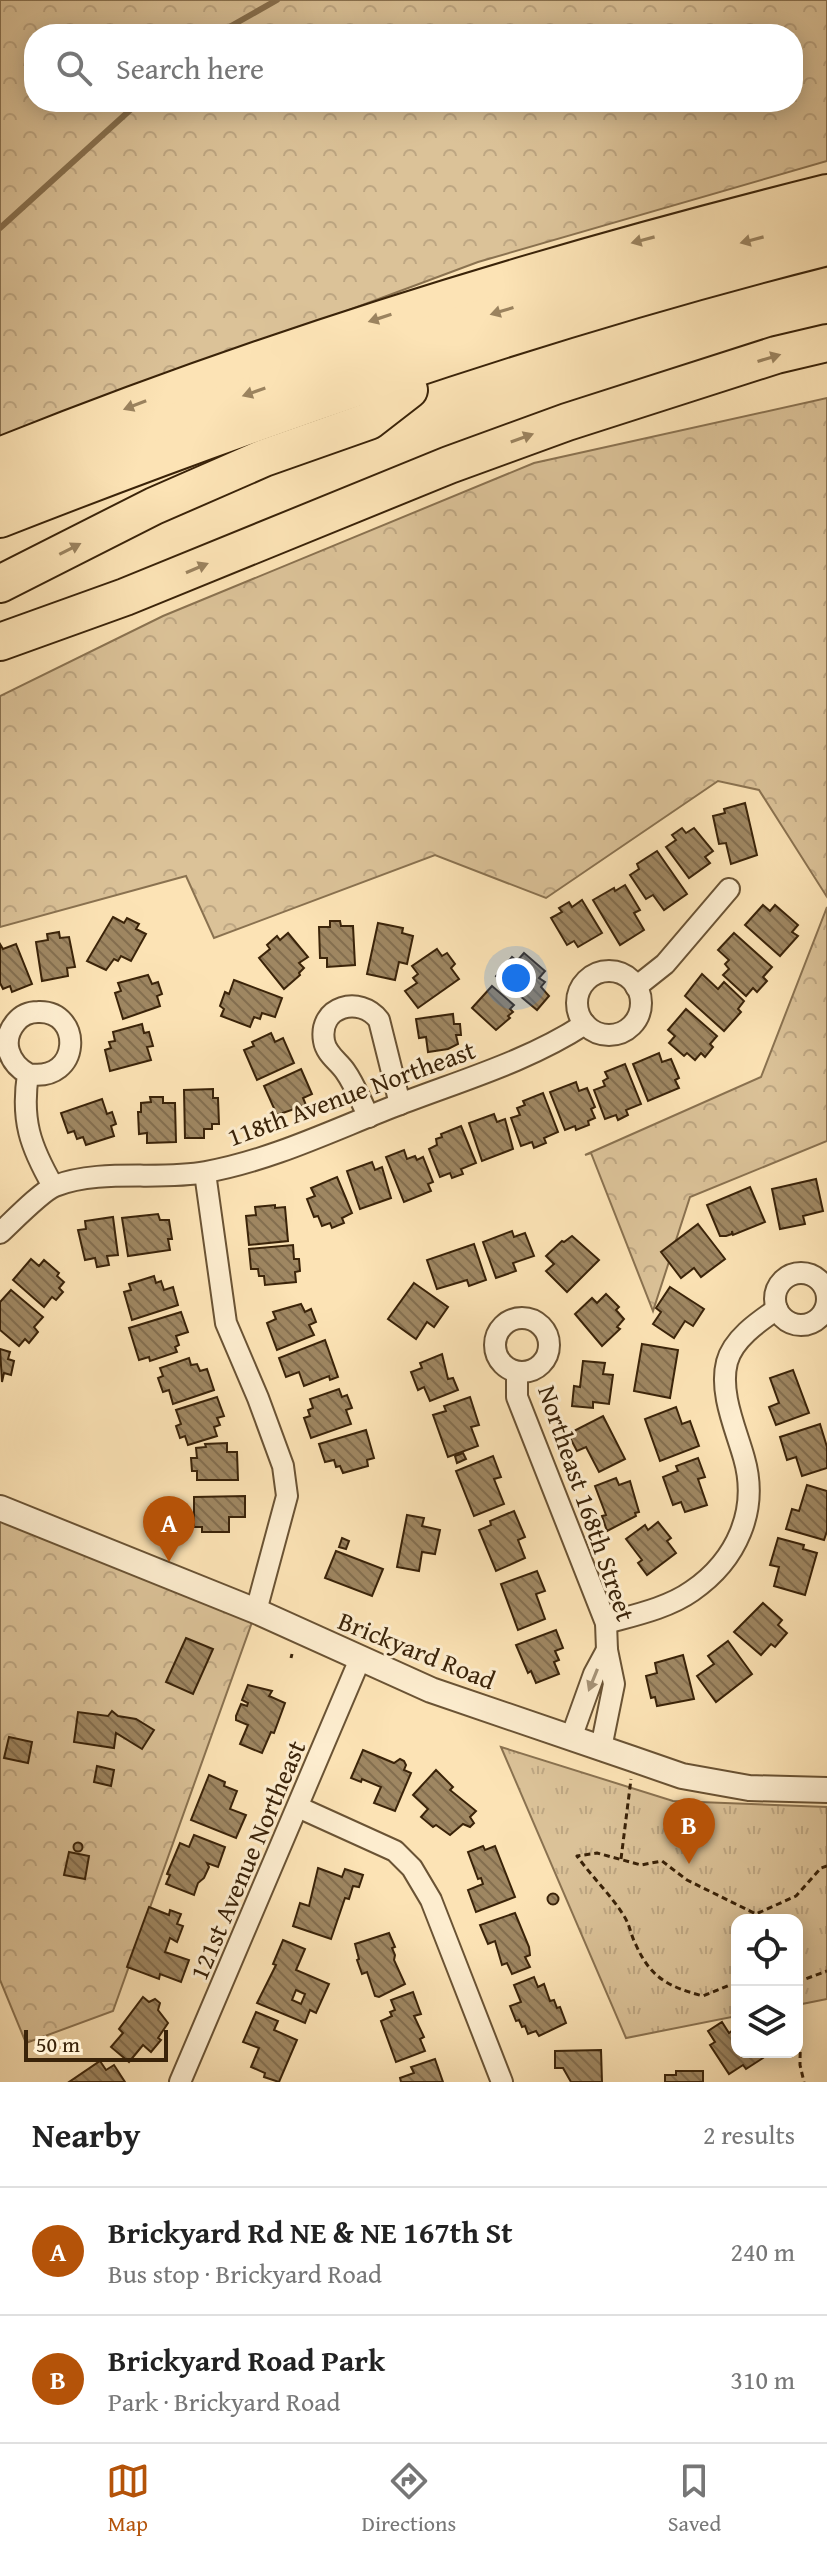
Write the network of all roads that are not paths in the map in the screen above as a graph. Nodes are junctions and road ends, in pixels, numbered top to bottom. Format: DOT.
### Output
graph roads {
  1 [pos="827,193"];
  2 [pos="827,220"];
  3 [pos="827,247"];
  4 [pos="827,269"];
  5 [pos="827,343"];
  6 [pos="409,390"];
  7 [pos="0,456"];
  8 [pos="0,485"];
  9 [pos="0,519"];
  10 [pos="0,539"];
  11 [pos="0,584"];
  12 [pos="125,597"];
  13 [pos="0,642"];
  14 [pos="0,657"];
  15 [pos="729,889"];
  16 [pos="636,987"];
  17 [pos="585,1024"];
  18 [pos="28,1074"];
  19 [pos="400,1104"];
  20 [pos="369,1117"];
  21 [pos="205,1173"];
  22 [pos="53,1186"];
  23 [pos="0,1233"];
  24 [pos="777,1309"];
  25 [pos="517,1372"];
  26 [pos="0,1508"];
  27 [pos="256,1611"];
  28 [pos="606,1623"];
  29 [pos="607,1650"];
  30 [pos="360,1659"];
  31 [pos="571,1738"];
  32 [pos="601,1748"];
  33 [pos="827,1790"];
  34 [pos="298,1807"];
  35 [pos="180,2082"];
  36 [pos="504,2082"];
  37 [pos="520,2082"];
  1 -- 7 [label="highway, one-way"];
  2 -- 8 [label="highway, one-way"];
  3 -- 9 [label="highway"];
  4 -- 6 [label="highway"];
  12 -- 5 [label="highway, one-way"];
  6 -- 10 [label="highway"];
  11 -- 6 [label="highway, one-way"];
  12 -- 13 [label="highway"];
  12 -- 14 [label="highway"];
  15 -- 16 [label="street"];
  16 -- 17 [label="street"];
  16 -- 17 [label="street"];
  17 -- 19 [label="street, 118th Avenue Northeast"];
  18 -- 22 [label="street"];
  19 -- 20 [label="street, 118th Avenue Northeast"];
  19 -- 20 [label="street"];
  20 -- 21 [label="street, 118th Avenue Northeast"];
  21 -- 22 [label="street, 118th Avenue Northeast"];
  21 -- 27 [label="street"];
  22 -- 23 [label="street"];
  24 -- 28 [label="street"];
  25 -- 28 [label="street, Northeast 168th Street"];
  26 -- 27 [label="street, Brickyard Road"];
  27 -- 30 [label="street, Brickyard Road"];
  28 -- 29 [label="street, Northeast 168th Street"];
  29 -- 31 [label="street, Northeast 168th Street, one-way"];
  29 -- 32 [label="street, Northeast 168th Street"];
  30 -- 31 [label="street, Brickyard Road"];
  30 -- 34 [label="street, 121st Avenue Northeast"];
  31 -- 32 [label="street, Brickyard Road"];
  32 -- 33 [label="street, Brickyard Road"];
  34 -- 35 [label="street, 121st Avenue Northeast"];
  34 -- 36 [label="street"];
  36 -- 37 [label="street"];
}
